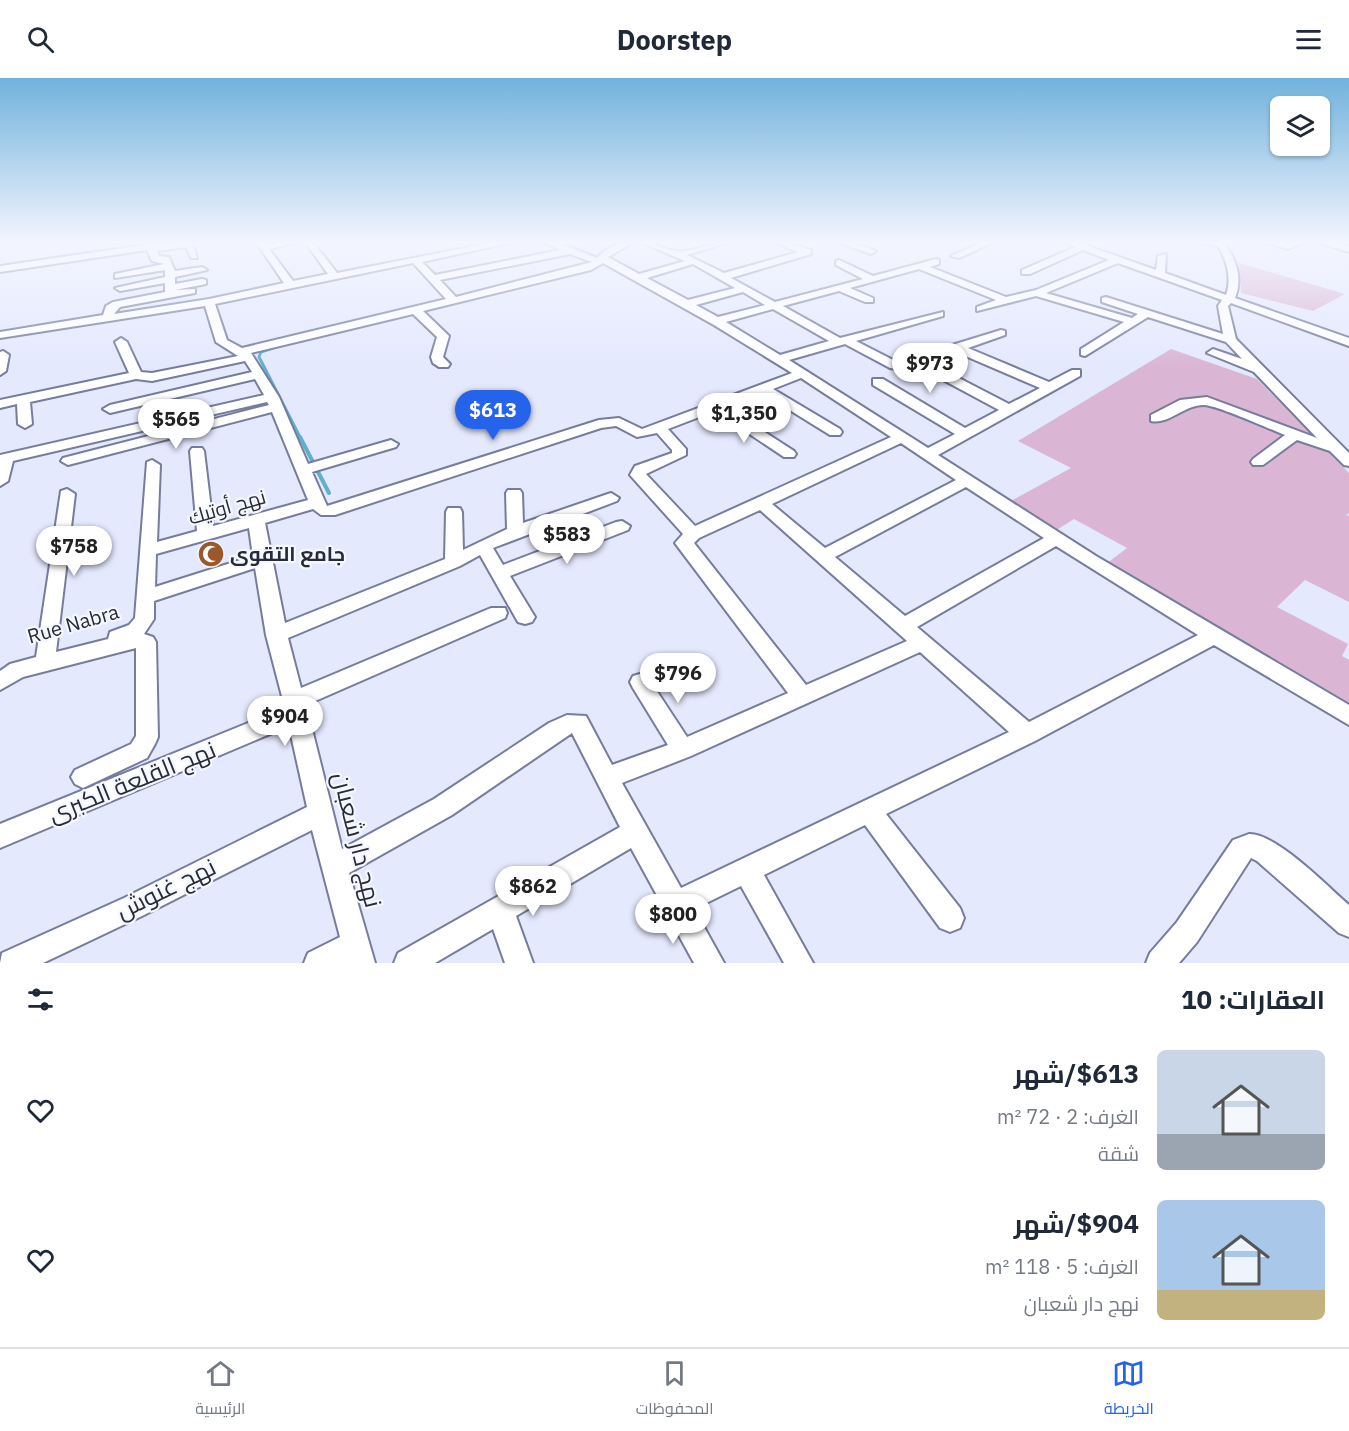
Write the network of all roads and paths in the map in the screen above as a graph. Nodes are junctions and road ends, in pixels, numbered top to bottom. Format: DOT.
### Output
graph roads {
  1 [pos="159,283"];
  2 [pos="179,283"];
  3 [pos="297,283"];
  4 [pos="436,283"];
  5 [pos="526,283"];
  6 [pos="650,283"];
  7 [pos="734,283"];
  8 [pos="860,283"];
  9 [pos="963,283"];
  10 [pos="1061,283"];
  11 [pos="1184,283"];
  12 [pos="1234,283"];
  13 [pos="290,285"];
  14 [pos="744,289"];
  15 [pos="843,289"];
  16 [pos="191,291"];
  17 [pos="1037,293"];
  18 [pos="1230,299"];
  19 [pos="869,300"];
  20 [pos="1005,300"];
  21 [pos="1106,300"];
  22 [pos="454,301"];
  23 [pos="209,302"];
  24 [pos="686,304"];
  25 [pos="775,307"];
  26 [pos="981,309"];
  27 [pos="415,310"];
  28 [pos="1147,313"];
  29 [pos="939,314"];
  30 [pos="108,317"];
  31 [pos="717,321"];
  32 [pos="1131,321"];
  33 [pos="1001,333"];
  34 [pos="0,335"];
  35 [pos="1230,340"];
  36 [pos="842,341"];
  37 [pos="121,342"];
  38 [pos="1349,342"];
  39 [pos="960,349"];
  40 [pos="1085,352"];
  41 [pos="1213,353"];
  42 [pos="3,355"];
  43 [pos="245,355"];
  44 [pos="778,359"];
  45 [pos="444,364"];
  46 [pos="1255,369"];
  47 [pos="0,371"];
  48 [pos="803,373"];
  49 [pos="1076,373"];
  50 [pos="136,375"];
  51 [pos="257,375"];
  52 [pos="949,378"];
  53 [pos="878,382"];
  54 [pos="1049,387"];
  55 [pos="764,388"];
  56 [pos="23,399"];
  57 [pos="274,402"];
  58 [pos="0,404"];
  59 [pos="718,407"];
  60 [pos="110,409"];
  61 [pos="1008,409"];
  62 [pos="1156,418"];
  63 [pos="25,424"];
  64 [pos="660,428"];
  65 [pos="835,432"];
  66 [pos="965,434"];
  67 [pos="1296,434"];
  68 [pos="900,438"];
  69 [pos="391,444"];
  70 [pos="1335,449"];
  71 [pos="197,451"];
  72 [pos="789,454"];
  73 [pos="927,455"];
  74 [pos="3,458"];
  75 [pos="68,461"];
  76 [pos="1258,462"];
  77 [pos="1349,462"];
  78 [pos="152,465"];
  79 [pos="303,470"];
  80 [pos="967,480"];
  81 [pos="0,481"];
  82 [pos="514,493"];
  83 [pos="67,494"];
  84 [pos="611,498"];
  85 [pos="317,503"];
  86 [pos="762,503"];
  87 [pos="454,512"];
  88 [pos="256,520"];
  89 [pos="622,526"];
  90 [pos="515,532"];
  91 [pos="693,534"];
  92 [pos="206,535"];
  93 [pos="1056,538"];
  94 [pos="483,546"];
  95 [pos="149,550"];
  96 [pos="822,557"];
  97 [pos="261,560"];
  98 [pos="454,562"];
  99 [pos="500,573"];
  100 [pos="146,597"];
  101 [pos="498,613"];
  102 [pos="525,617"];
  103 [pos="903,626"];
  104 [pos="276,635"];
  105 [pos="1216,635"];
  106 [pos="921,643"];
  107 [pos="45,656"];
  108 [pos="0,667"];
  109 [pos="0,682"];
  110 [pos="640,682"];
  111 [pos="803,697"];
  112 [pos="296,707"];
  113 [pos="1349,716"];
  114 [pos="1027,734"];
  115 [pos="683,748"];
  116 [pos="83,777"];
  117 [pos="607,778"];
  118 [pos="868,810"];
  119 [pos="320,813"];
  120 [pos="635,832"];
  121 [pos="0,836"];
  122 [pos="336,866"];
  123 [pos="746,869"];
  124 [pos="676,904"];
  125 [pos="500,910"];
  126 [pos="950,918"];
  127 [pos="1349,923"];
  128 [pos="359,954"];
  129 [pos="12,963"];
  130 [pos="318,963"];
  131 [pos="408,963"];
  132 [pos="519,963"];
  133 [pos="710,963"];
  134 [pos="799,963"];
  135 [pos="1160,963"];
  1 -- 30 [label="street"];
  2 -- 16 [label="street"];
  3 -- 13 [label="street"];
  4 -- 22 [label="street"];
  5 -- 22 [label="street"];
  6 -- 24 [label="street"];
  7 -- 14 [label="street"];
  8 -- 15 [label="street"];
  9 -- 20 [label="street"];
  10 -- 17 [label="street"];
  11 -- 18 [label="street"];
  12 -- 18 [label="street"];
  13 -- 23 [label="street"];
  14 -- 24 [label="street"];
  14 -- 25 [label="street"];
  15 -- 19 [label="street"];
  15 -- 25 [label="street"];
  17 -- 20 [label="street"];
  17 -- 32 [label="street"];
  18 -- 35 [label="street"];
  18 -- 38 [label="street"];
  20 -- 26 [label="street"];
  21 -- 28 [label="street"];
  22 -- 27 [label="street"];
  23 -- 30 [label="street"];
  23 -- 43 [label="street"];
  24 -- 31 [label="street"];
  25 -- 31 [label="street"];
  25 -- 36 [label="street"];
  27 -- 43 [label="street"];
  27 -- 45 [label="street"];
  28 -- 32 [label="street"];
  28 -- 35 [label="street"];
  29 -- 36 [label="street"];
  30 -- 34 [label="street"];
  31 -- 44 [label="street"];
  32 -- 40 [label="street"];
  33 -- 39 [label="street"];
  35 -- 46 [label="street"];
  36 -- 39 [label="street"];
  36 -- 44 [label="street"];
  37 -- 50 [label="street"];
  39 -- 54 [label="street"];
  41 -- 46 [label="street"];
  42 -- 47 [label="street"];
  43 -- 50 [label="street"];
  43 -- 51 [label="street"];
  44 -- 48 [label="street"];
  46 -- 70 [label="street"];
  48 -- 55 [label="street"];
  48 -- 68 [label="street"];
  49 -- 54 [label="street"];
  50 -- 56 [label="street"];
  51 -- 57 [label="street"];
  51 -- 60 [label="street"];
  52 -- 61 [label="street"];
  53 -- 66 [label="street"];
  54 -- 61 [label="street"];
  55 -- 59 [label="street"];
  55 -- 65 [label="street"];
  56 -- 58 [label="street"];
  56 -- 63 [label="street"];
  57 -- 74 [label="street"];
  57 -- 75 [label="street"];
  57 -- 79 [label="street"];
  59 -- 64 [label="street"];
  59 -- 72 [label="street"];
  61 -- 66 [label="street"];
  62 -- 67 [label="street"];
  64 -- 85 [label="street"];
  64 -- 91 [label="street"];
  66 -- 73 [label="street"];
  67 -- 70 [label="street"];
  67 -- 76 [label="street"];
  68 -- 73 [label="street"];
  68 -- 86 [label="street"];
  69 -- 79 [label="street"];
  70 -- 77 [label="street"];
  71 -- 92 [label="street"];
  73 -- 80 [label="street"];
  74 -- 81 [label="street"];
  78 -- 95 [label="street, Rue Nabra"];
  79 -- 85 [label="street"];
  80 -- 93 [label="street"];
  80 -- 96 [label="street"];
  82 -- 90 [label="street"];
  83 -- 107 [label="street"];
  84 -- 90 [label="street"];
  85 -- 88 [label="street, نهج أوتيك"];
  86 -- 91 [label="street"];
  86 -- 96 [label="street"];
  87 -- 98 [label="street"];
  88 -- 92 [label="street, نهج أوتيك"];
  88 -- 97 [label="street, نهج دار شعبان"];
  89 -- 99 [label="street"];
  90 -- 94 [label="street"];
  91 -- 111 [label="street"];
  92 -- 95 [label="street, نهج أوتيك"];
  93 -- 103 [label="street"];
  93 -- 105 [label="street"];
  94 -- 98 [label="street"];
  94 -- 99 [label="street"];
  95 -- 100 [label="street, Rue Nabra"];
  96 -- 103 [label="street"];
  97 -- 100 [label="street"];
  97 -- 104 [label="street, نهج دار شعبان"];
  98 -- 104 [label="street"];
  99 -- 102 [label="street"];
  100 -- 107 [label="street, Rue Nabra"];
  101 -- 112 [label="street, نهج القلعة الكبرى"];
  103 -- 106 [label="street"];
  104 -- 112 [label="street, نهج دار شعبان"];
  105 -- 113 [label="street"];
  105 -- 114 [label="street"];
  106 -- 111 [label="street"];
  106 -- 114 [label="street"];
  107 -- 108 [label="street, Rue Nabra"];
  109 -- 116 [label="street"];
  110 -- 115 [label="street"];
  111 -- 115 [label="street"];
  112 -- 119 [label="street, نهج دار شعبان"];
  112 -- 121 [label="street, نهج القلعة الكبرى"];
  114 -- 118 [label="street"];
  115 -- 117 [label="street"];
  117 -- 120 [label="street"];
  117 -- 122 [label="street"];
  118 -- 123 [label="street"];
  118 -- 126 [label="street"];
  119 -- 122 [label="street, نهج دار شعبان"];
  119 -- 129 [label="street, نهج غنوش"];
  120 -- 124 [label="street"];
  120 -- 125 [label="street"];
  122 -- 128 [label="street, نهج دار شعبان"];
  123 -- 124 [label="street"];
  123 -- 134 [label="street"];
  124 -- 133 [label="street"];
  125 -- 131 [label="street"];
  125 -- 132 [label="street"];
  127 -- 135 [label="street"];
  128 -- 130 [label="street"];
}
